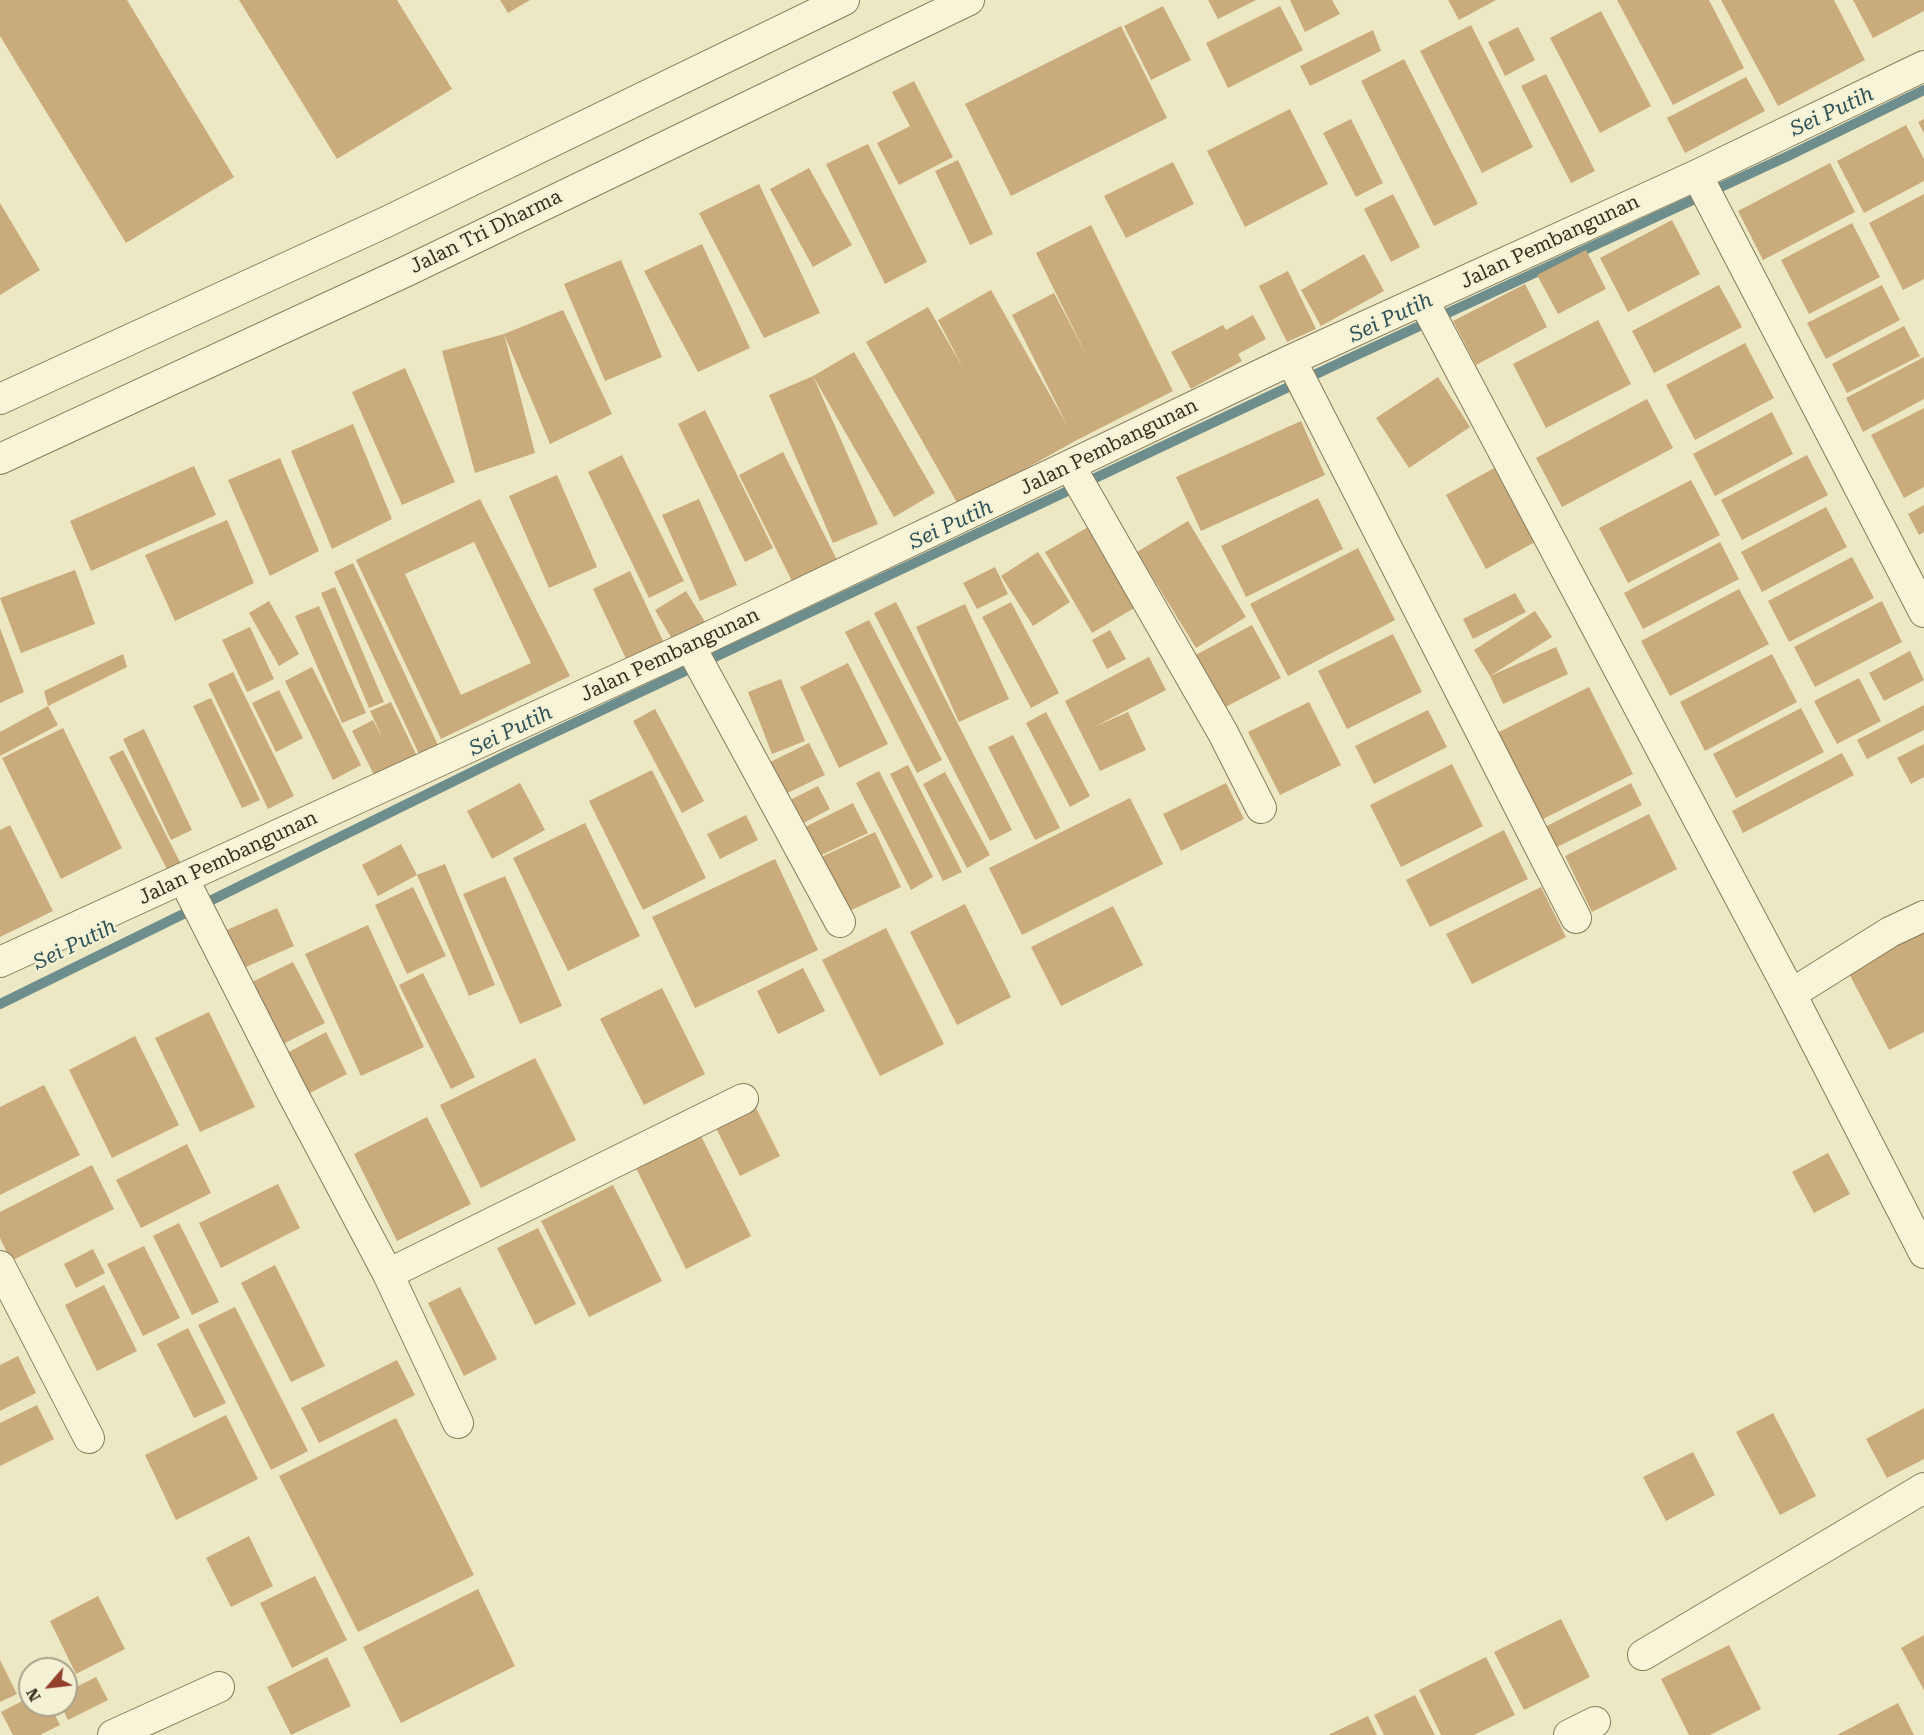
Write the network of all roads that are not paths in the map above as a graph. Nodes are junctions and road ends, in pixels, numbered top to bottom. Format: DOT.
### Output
graph roads {
  1 [pos="844,0"];
  2 [pos="969,0"];
  3 [pos="1924,66"];
  4 [pos="1703,187"];
  5 [pos="1431,316"];
  6 [pos="1297,371"];
  7 [pos="0,399"];
  8 [pos="0,459"];
  9 [pos="1076,476"];
  10 [pos="1924,612"];
  11 [pos="696,657"];
  12 [pos="1261,808"];
  13 [pos="193,897"];
  14 [pos="1924,916"];
  15 [pos="1576,918"];
  16 [pos="840,922"];
  17 [pos="0,962"];
  18 [pos="1791,994"];
  19 [pos="743,1099"];
  20 [pos="1924,1253"];
  21 [pos="0,1266"];
  22 [pos="388,1274"];
  23 [pos="458,1423"];
  24 [pos="89,1438"];
  25 [pos="1924,1488"];
  26 [pos="1643,1655"];
  27 [pos="219,1687"];
  28 [pos="113,1735"];
  1 -- 7 [label="street"];
  2 -- 8 [label="street, Jalan Tri Dharma"];
  3 -- 4 [label="street, Jalan Pembangunan"];
  4 -- 5 [label="street, Jalan Pembangunan"];
  4 -- 10 [label="street"];
  5 -- 6 [label="street, Jalan Pembangunan"];
  5 -- 18 [label="street"];
  6 -- 9 [label="street, Jalan Pembangunan"];
  6 -- 15 [label="street"];
  9 -- 11 [label="street, Jalan Pembangunan"];
  9 -- 12 [label="street"];
  11 -- 13 [label="street, Jalan Pembangunan"];
  11 -- 16 [label="street"];
  13 -- 17 [label="street, Jalan Pembangunan"];
  13 -- 22 [label="street"];
  14 -- 18 [label="street"];
  18 -- 20 [label="street"];
  19 -- 22 [label="street"];
  21 -- 24 [label="street"];
  22 -- 23 [label="street"];
  25 -- 26 [label="street"];
  27 -- 28 [label="street"];
}
